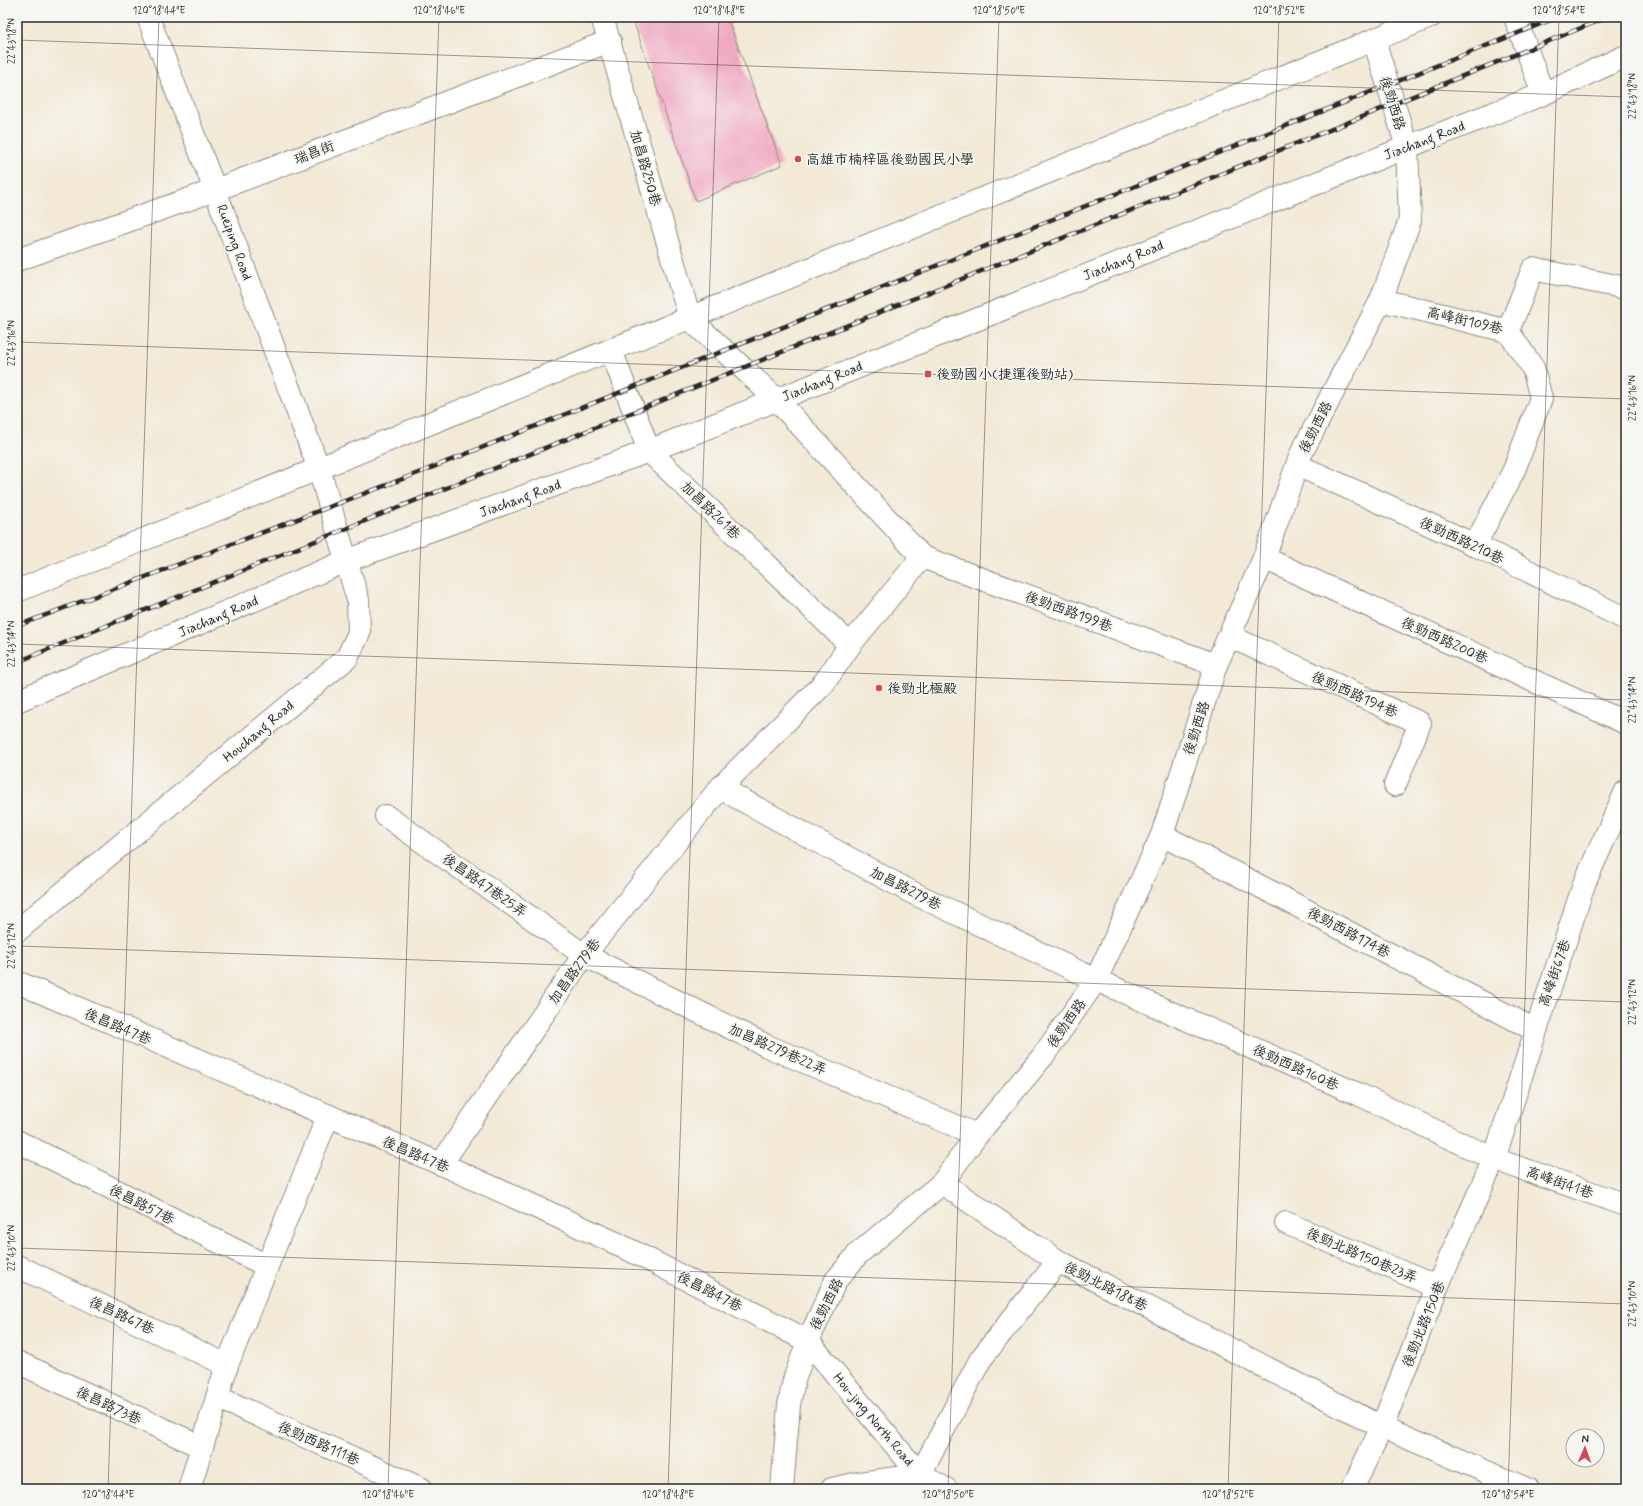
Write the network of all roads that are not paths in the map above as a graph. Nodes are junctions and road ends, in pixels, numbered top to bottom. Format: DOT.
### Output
graph roads {
  1 [pos="148,17"];
  2 [pos="602,17"];
  3 [pos="1430,17"];
  4 [pos="1516,17"];
  5 [pos="1374,40"];
  6 [pos="610,41"];
  7 [pos="1626,56"];
  8 [pos="1543,94"];
  9 [pos="1407,147"];
  10 [pos="215,190"];
  11 [pos="17,260"];
  12 [pos="1626,288"];
  13 [pos="1381,300"];
  14 [pos="690,319"];
  15 [pos="1508,331"];
  16 [pos="611,350"];
  17 [pos="776,399"];
  18 [pos="649,451"];
  19 [pos="1297,465"];
  20 [pos="319,469"];
  21 [pos="1476,546"];
  22 [pos="922,557"];
  23 [pos="1264,558"];
  24 [pos="346,562"];
  25 [pos="17,591"];
  26 [pos="1626,619"];
  27 [pos="1229,636"];
  28 [pos="850,645"];
  29 [pos="1216,665"];
  30 [pos="17,702"];
  31 [pos="1626,723"];
  32 [pos="1394,785"];
  33 [pos="720,788"];
  34 [pos="1626,791"];
  35 [pos="386,816"];
  36 [pos="1162,834"];
  37 [pos="17,931"];
  38 [pos="584,954"];
  39 [pos="1096,980"];
  40 [pos="17,982"];
  41 [pos="1535,1030"];
  42 [pos="328,1116"];
  43 [pos="978,1135"];
  44 [pos="17,1141"];
  45 [pos="1494,1159"];
  46 [pos="441,1164"];
  47 [pos="942,1183"];
  48 [pos="1626,1205"];
  49 [pos="1286,1222"];
  50 [pos="1058,1261"];
  51 [pos="17,1266"];
  52 [pos="267,1266"];
  53 [pos="1438,1287"];
  54 [pos="808,1341"];
  55 [pos="17,1362"];
  56 [pos="227,1365"];
  57 [pos="217,1397"];
  58 [pos="1382,1427"];
  59 [pos="202,1447"];
  60 [pos="920,1475"];
  61 [pos="787,1488"];
  62 [pos="189,1489"];
  63 [pos="422,1489"];
  64 [pos="832,1489"];
  65 [pos="946,1489"];
  66 [pos="1352,1489"];
  67 [pos="1527,1489"];
  1 -- 10 [label="street, Rueiping Road"];
  2 -- 6 [label="street, 加昌路250巷"];
  3 -- 5 [label="street"];
  4 -- 8 [label="street"];
  5 -- 9 [label="street, 後勁西路"];
  5 -- 14 [label="street"];
  6 -- 10 [label="street, 瑞昌街"];
  6 -- 14 [label="street, 加昌路250巷"];
  7 -- 8 [label="street, Jiachang Road"];
  8 -- 9 [label="street, Jiachang Road"];
  9 -- 13 [label="street, 後勁西路"];
  9 -- 17 [label="street, Jiachang Road"];
  10 -- 11 [label="street, 瑞昌街"];
  10 -- 20 [label="street, Rueiping Road"];
  12 -- 15 [label="street, 高峰街109巷"];
  13 -- 15 [label="street, 高峰街109巷"];
  13 -- 19 [label="street, 後勁西路"];
  14 -- 16 [label="street"];
  14 -- 17 [label="street"];
  15 -- 21 [label="street"];
  16 -- 18 [label="street, 加昌路261巷"];
  16 -- 20 [label="street"];
  17 -- 18 [label="street, Jiachang Road"];
  17 -- 22 [label="street"];
  18 -- 24 [label="street, Jiachang Road"];
  18 -- 28 [label="street, 加昌路261巷"];
  19 -- 21 [label="street, 後勁西路210巷"];
  19 -- 23 [label="street, 後勁西路"];
  20 -- 24 [label="street, Houchang Road"];
  20 -- 25 [label="street"];
  21 -- 26 [label="street, 後勁西路210巷"];
  22 -- 28 [label="street, 加昌路279巷"];
  22 -- 29 [label="street, 後勁西路199巷"];
  23 -- 27 [label="street, 後勁西路"];
  23 -- 31 [label="street, 後勁西路200巷"];
  24 -- 30 [label="street, Jiachang Road"];
  24 -- 37 [label="street, Houchang Road"];
  27 -- 29 [label="street, 後勁西路"];
  27 -- 32 [label="street, 後勁西路194巷"];
  28 -- 33 [label="street, 加昌路279巷"];
  29 -- 36 [label="street, 後勁西路"];
  33 -- 38 [label="street, 加昌路279巷"];
  33 -- 39 [label="street, 加昌路279巷"];
  34 -- 41 [label="street, 高峰街67巷"];
  35 -- 38 [label="street, 後昌路47巷25弄"];
  36 -- 39 [label="street, 後勁西路"];
  36 -- 41 [label="street, 後勁西路174巷"];
  38 -- 43 [label="street, 加昌路279巷22弄"];
  38 -- 46 [label="street, 加昌路279巷"];
  39 -- 43 [label="street, 後勁西路"];
  39 -- 45 [label="street, 後勁西路160巷"];
  40 -- 42 [label="street, 後昌路47巷"];
  41 -- 45 [label="street, 高峰街67巷"];
  42 -- 46 [label="street, 後昌路47巷"];
  42 -- 52 [label="street"];
  43 -- 47 [label="street, 後勁西路"];
  44 -- 52 [label="street, 後昌路57巷"];
  45 -- 48 [label="street, 高峰街41巷"];
  45 -- 53 [label="street, 後勁北路150巷"];
  46 -- 54 [label="street, 後昌路47巷"];
  47 -- 50 [label="street"];
  47 -- 54 [label="street, 後勁西路"];
  49 -- 53 [label="street, 後勁北路150巷23弄"];
  50 -- 58 [label="street, 後勁北路188巷"];
  50 -- 60 [label="street, 後勁北路188巷"];
  51 -- 56 [label="street, 後昌路67巷"];
  52 -- 56 [label="street"];
  53 -- 58 [label="street, 後勁北路150巷"];
  54 -- 60 [label="street, Hou-jing North Road"];
  54 -- 61 [label="street, 後勁西路"];
  55 -- 59 [label="street, 後昌路73巷"];
  56 -- 57 [label="street"];
  57 -- 59 [label="street"];
  57 -- 63 [label="street, 後勁西路111巷"];
  58 -- 66 [label="street, 後勁北路150巷"];
  58 -- 67 [label="street, 後勁北路188巷"];
  59 -- 62 [label="street"];
  60 -- 64 [label="street"];
  60 -- 65 [label="street, Hou-jing North Road"];
}
